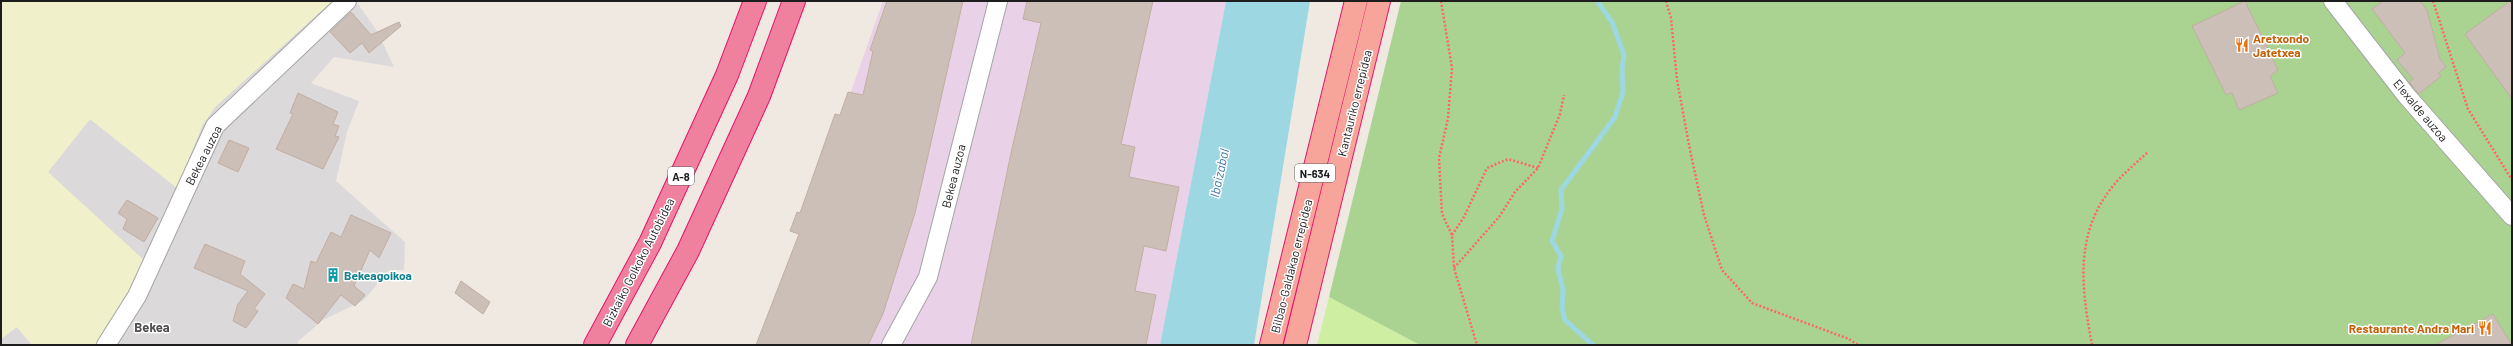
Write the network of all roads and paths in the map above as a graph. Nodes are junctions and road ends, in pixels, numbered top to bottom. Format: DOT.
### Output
graph roads {
  1 [pos="347,1"];
  2 [pos="755,1"];
  3 [pos="794,1"];
  4 [pos="998,1"];
  5 [pos="1356,1"];
  6 [pos="1379,1"];
  7 [pos="1441,1"];
  8 [pos="1666,1"];
  9 [pos="2333,1"];
  10 [pos="2433,1"];
  11 [pos="1564,95"];
  12 [pos="2148,152"];
  13 [pos="1538,168"];
  14 [pos="2512,180"];
  15 [pos="2512,216"];
  16 [pos="1452,235"];
  17 [pos="1454,268"];
  18 [pos="106,345"];
  19 [pos="595,345"];
  20 [pos="637,345"];
  21 [pos="891,345"];
  22 [pos="1271,345"];
  23 [pos="1295,345"];
  24 [pos="1477,345"];
  25 [pos="1858,345"];
  26 [pos="2092,345"];
  1 -- 18 [label="street, Bekea auzoa"];
  2 -- 19 [label="highway, Bizkaiko Golkoko Autobidea / A-8"];
  3 -- 20 [label="highway"];
  4 -- 21 [label="street, Bekea auzoa"];
  5 -- 22 [label="highway, Bilbao-Galdakao errepidea / N-634"];
  6 -- 23 [label="highway, Kantauriko errepidea / N-634"];
  7 -- 16 [label="path"];
  8 -- 25 [label="path"];
  9 -- 15 [label="street, Elexalde auzoa"];
  10 -- 14 [label="path"];
  11 -- 13 [label="path"];
  12 -- 26 [label="path"];
  13 -- 16 [label="path"];
  13 -- 17 [label="path"];
  16 -- 17 [label="path"];
  17 -- 24 [label="path"];
}
